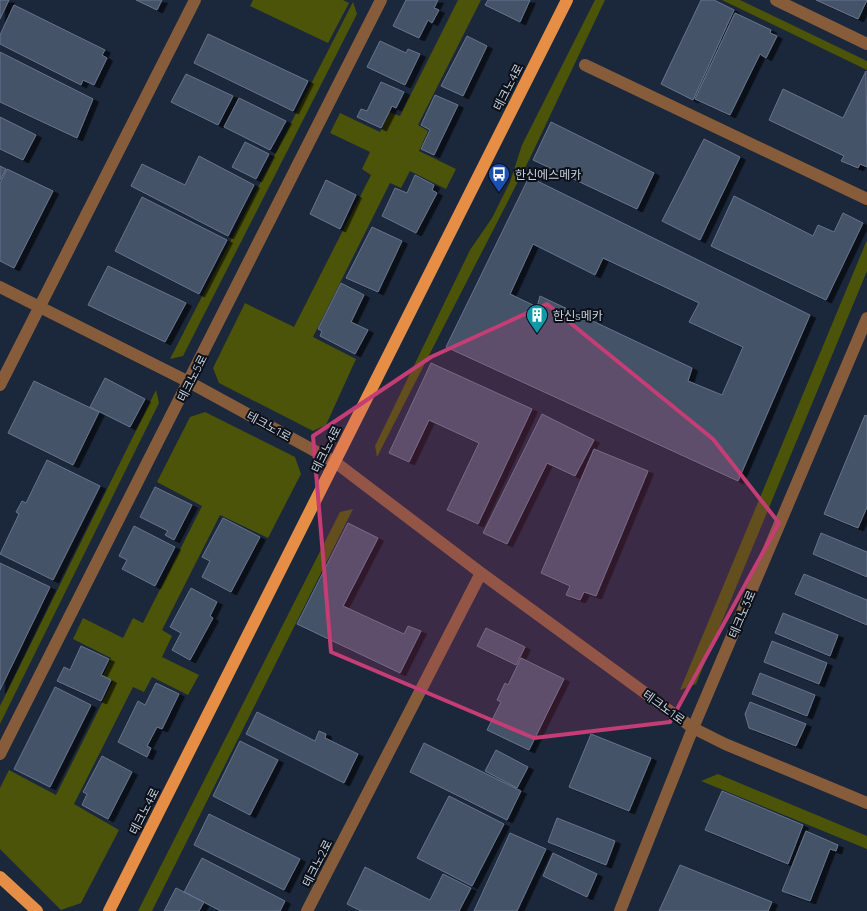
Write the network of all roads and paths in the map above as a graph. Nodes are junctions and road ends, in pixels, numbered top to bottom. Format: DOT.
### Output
graph roads {
  1 [pos="195,0"];
  2 [pos="381,0"];
  3 [pos="567,0"];
  4 [pos="776,0"];
  5 [pos="867,44"];
  6 [pos="585,65"];
  7 [pos="867,199"];
  8 [pos="0,287"];
  9 [pos="40,307"];
  10 [pos="867,318"];
  11 [pos="189,382"];
  12 [pos="0,384"];
  13 [pos="335,462"];
  14 [pos="481,573"];
  15 [pos="693,728"];
  16 [pos="0,754"];
  17 [pos="867,803"];
  18 [pos="0,877"];
  19 [pos="37,911"];
  20 [pos="109,911"];
  21 [pos="307,911"];
  22 [pos="620,911"];
  1 -- 9 [label="street"];
  2 -- 11 [label="street, 테크노5로"];
  3 -- 13 [label="main road, 테크노4로"];
  4 -- 5 [label="street"];
  6 -- 7 [label="street"];
  8 -- 9 [label="street, 테크노1로"];
  9 -- 11 [label="street, 테크노1로"];
  9 -- 12 [label="street"];
  10 -- 15 [label="street, 테크노3로"];
  11 -- 13 [label="street, 테크노1로"];
  11 -- 16 [label="street, 테크노5로"];
  13 -- 14 [label="street, 테크노1로"];
  13 -- 20 [label="main road, 테크노4로"];
  14 -- 15 [label="street, 테크노1로"];
  14 -- 21 [label="street, 테크노2로"];
  15 -- 17 [label="street, 테크노1로"];
  15 -- 22 [label="street, 테크노3로"];
  18 -- 19 [label="main road"];
}
